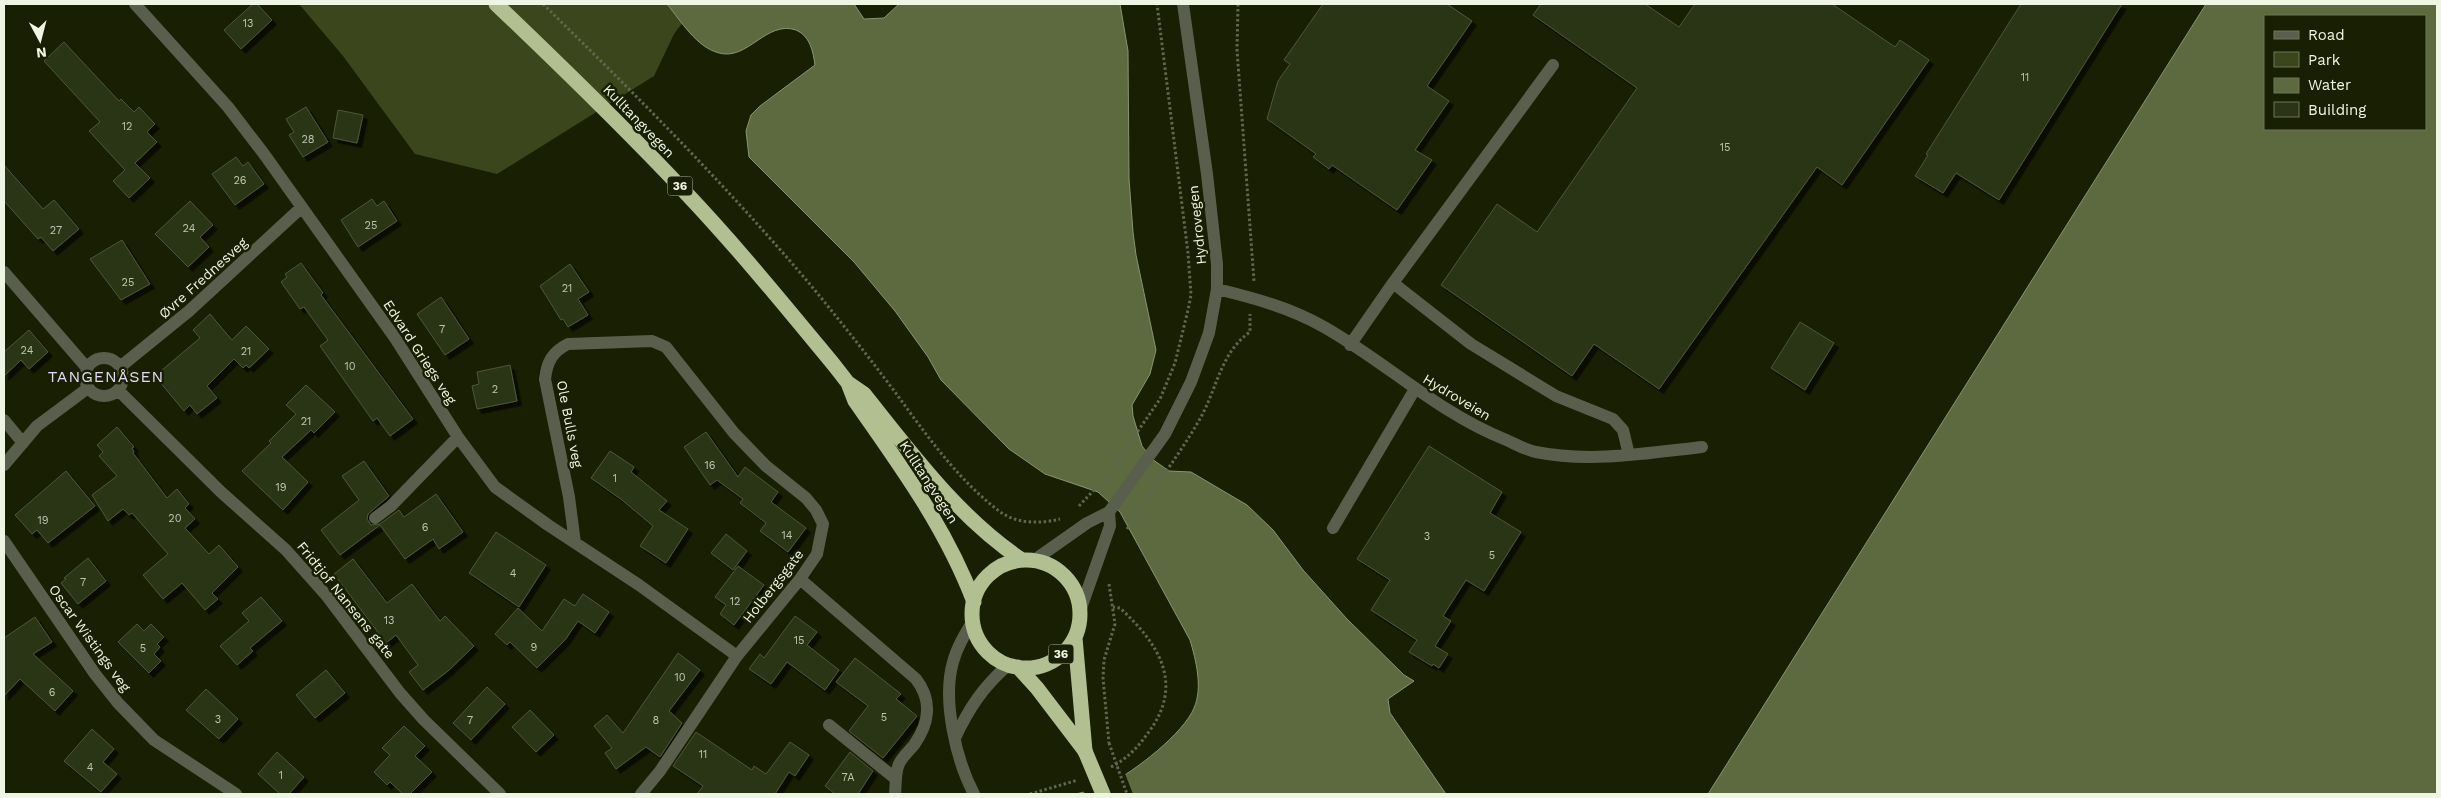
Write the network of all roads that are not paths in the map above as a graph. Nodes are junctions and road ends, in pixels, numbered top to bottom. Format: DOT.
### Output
graph roads {
  1 [pos="135,4"];
  2 [pos="496,4"];
  3 [pos="1183,4"];
  4 [pos="1553,65"];
  5 [pos="302,208"];
  6 [pos="4,272"];
  7 [pos="1392,283"];
  8 [pos="1217,289"];
  9 [pos="652,341"];
  10 [pos="1350,345"];
  11 [pos="120,367"];
  12 [pos="87,368"];
  13 [pos="848,383"];
  14 [pos="88,388"];
  15 [pos="1415,389"];
  16 [pos="118,390"];
  17 [pos="4,420"];
  18 [pos="458,438"];
  19 [pos="23,442"];
  20 [pos="1702,447"];
  21 [pos="1629,455"];
  22 [pos="4,465"];
  23 [pos="1109,512"];
  24 [pos="375,518"];
  25 [pos="1333,528"];
  26 [pos="4,540"];
  27 [pos="575,543"];
  28 [pos="1027,561"];
  29 [pos="800,579"];
  30 [pos="974,602"];
  31 [pos="1080,611"];
  32 [pos="973,620"];
  33 [pos="1075,638"];
  34 [pos="737,656"];
  35 [pos="1013,666"];
  36 [pos="828,725"];
  37 [pos="955,738"];
  38 [pos="1085,751"];
  39 [pos="896,778"];
  40 [pos="236,794"];
  41 [pos="500,794"];
  42 [pos="641,794"];
  43 [pos="895,794"];
  44 [pos="974,794"];
  45 [pos="1103,794"];
  1 -- 5 [label="street, Edvard Griegs veg"];
  2 -- 13 [label="highway, Kulltangvegen / 36"];
  3 -- 8 [label="street, Hydrovegen"];
  4 -- 7 [label="street"];
  5 -- 11 [label="street, Øvre Frednesveg"];
  5 -- 18 [label="street, Edvard Griegs veg"];
  6 -- 12 [label="street"];
  7 -- 10 [label="street"];
  7 -- 21 [label="street"];
  8 -- 10 [label="street, Hydroveien"];
  8 -- 23 [label="street, Hydrovegen"];
  9 -- 27 [label="street, Ole Bulls veg"];
  9 -- 29 [label="street, Holbergsgate"];
  10 -- 15 [label="street, Hydroveien"];
  11 -- 12 [label="street"];
  11 -- 16 [label="street"];
  12 -- 14 [label="street"];
  13 -- 28 [label="highway, Kulltangvegen / 36"];
  13 -- 30 [label="highway, Kulltangvegen / 36"];
  14 -- 16 [label="street"];
  14 -- 19 [label="street"];
  15 -- 21 [label="street, Hydroveien"];
  15 -- 25 [label="street"];
  16 -- 41 [label="street, Fridtjof Nansens gate"];
  17 -- 19 [label="street"];
  18 -- 24 [label="street"];
  18 -- 27 [label="street, Edvard Griegs veg"];
  19 -- 22 [label="street"];
  20 -- 21 [label="street, Hydroveien"];
  23 -- 28 [label="street"];
  23 -- 31 [label="street"];
  26 -- 40 [label="street, Oscar Wistings veg"];
  27 -- 34 [label="street, Edvard Griegs veg"];
  28 -- 30 [label="highway, 36"];
  28 -- 31 [label="highway, 36"];
  29 -- 34 [label="street, Holbergsgate"];
  29 -- 39 [label="street"];
  30 -- 32 [label="highway, 36"];
  31 -- 33 [label="highway, 36"];
  32 -- 35 [label="highway, 36"];
  32 -- 37 [label="street"];
  33 -- 35 [label="highway, 36"];
  33 -- 38 [label="highway, 36"];
  34 -- 42 [label="street, Holbergsgate"];
  35 -- 37 [label="street"];
  35 -- 38 [label="highway, 36"];
  36 -- 39 [label="street"];
  37 -- 44 [label="street"];
  38 -- 45 [label="highway, 36, bridge"];
  39 -- 43 [label="street"];
}
